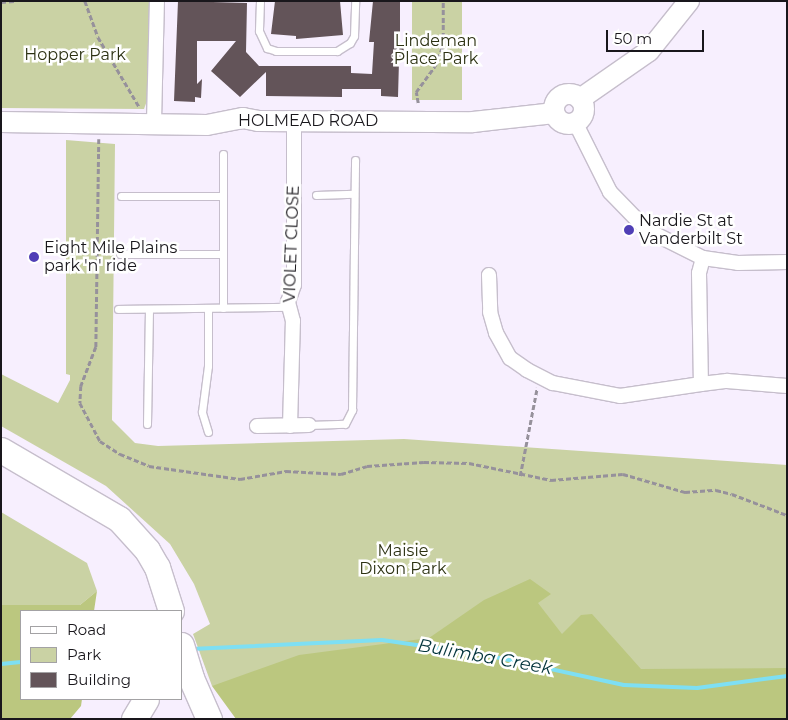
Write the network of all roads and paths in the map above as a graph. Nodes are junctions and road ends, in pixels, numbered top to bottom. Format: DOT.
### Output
graph roads {
  1 [pos="14,1"];
  2 [pos="85,1"];
  3 [pos="114,1"];
  4 [pos="119,1"];
  5 [pos="157,1"];
  6 [pos="260,1"];
  7 [pos="356,1"];
  8 [pos="444,1"];
  9 [pos="689,1"];
  10 [pos="1,2"];
  11 [pos="580,99"];
  12 [pos="418,103"];
  13 [pos="555,113"];
  14 [pos="149,117"];
  15 [pos="294,121"];
  16 [pos="1,122"];
  17 [pos="575,122"];
  18 [pos="99,139"];
  19 [pos="223,154"];
  20 [pos="355,160"];
  21 [pos="354,194"];
  22 [pos="316,195"];
  23 [pos="120,196"];
  24 [pos="223,196"];
  25 [pos="120,254"];
  26 [pos="223,254"];
  27 [pos="703,258"];
  28 [pos="787,262"];
  29 [pos="489,275"];
  30 [pos="289,307"];
  31 [pos="208,308"];
  32 [pos="223,308"];
  33 [pos="118,309"];
  34 [pos="149,309"];
  35 [pos="540,377"];
  36 [pos="702,384"];
  37 [pos="787,386"];
  38 [pos="147,424"];
  39 [pos="309,425"];
  40 [pos="257,426"];
  41 [pos="290,426"];
  42 [pos="208,432"];
  43 [pos="1,450"];
  44 [pos="1,468"];
  45 [pos="520,476"];
  46 [pos="787,515"];
  47 [pos="158,610"];
  48 [pos="171,610"];
  49 [pos="182,648"];
  50 [pos="145,700"];
  51 [pos="134,719"];
  52 [pos="209,719"];
  1 -- 10 [label="path"];
  2 -- 14 [label="path"];
  3 -- 4 [label="path"];
  5 -- 14 [label="street"];
  6 -- 7 [label="lane"];
  8 -- 12 [label="path"];
  9 -- 11 [label="street"];
  11 -- 13 [label="street"];
  11 -- 17 [label="street"];
  13 -- 15 [label="street, HOLMEAD ROAD"];
  13 -- 17 [label="street"];
  14 -- 15 [label="street, HOLMEAD ROAD"];
  14 -- 16 [label="street, HOLMEAD ROAD"];
  15 -- 30 [label="street, VIOLET CLOSE"];
  17 -- 27 [label="street"];
  18 -- 45 [label="path"];
  19 -- 24 [label="lane"];
  20 -- 21 [label="lane"];
  21 -- 22 [label="lane"];
  21 -- 39 [label="lane"];
  23 -- 24 [label="lane"];
  24 -- 26 [label="lane"];
  25 -- 26 [label="lane"];
  26 -- 32 [label="lane"];
  27 -- 28 [label="street"];
  27 -- 36 [label="street"];
  29 -- 35 [label="street"];
  30 -- 32 [label="lane"];
  30 -- 41 [label="street, VIOLET CLOSE"];
  31 -- 32 [label="lane"];
  31 -- 34 [label="lane"];
  31 -- 42 [label="lane"];
  33 -- 34 [label="lane"];
  34 -- 38 [label="lane"];
  35 -- 36 [label="street"];
  35 -- 45 [label="path"];
  36 -- 37 [label="street"];
  39 -- 41 [label="street"];
  40 -- 41 [label="street"];
  43 -- 48 [label="highway"];
  44 -- 47 [label="highway"];
  45 -- 46 [label="path"];
  49 -- 52 [label="highway"];
  50 -- 51 [label="highway"];
}
